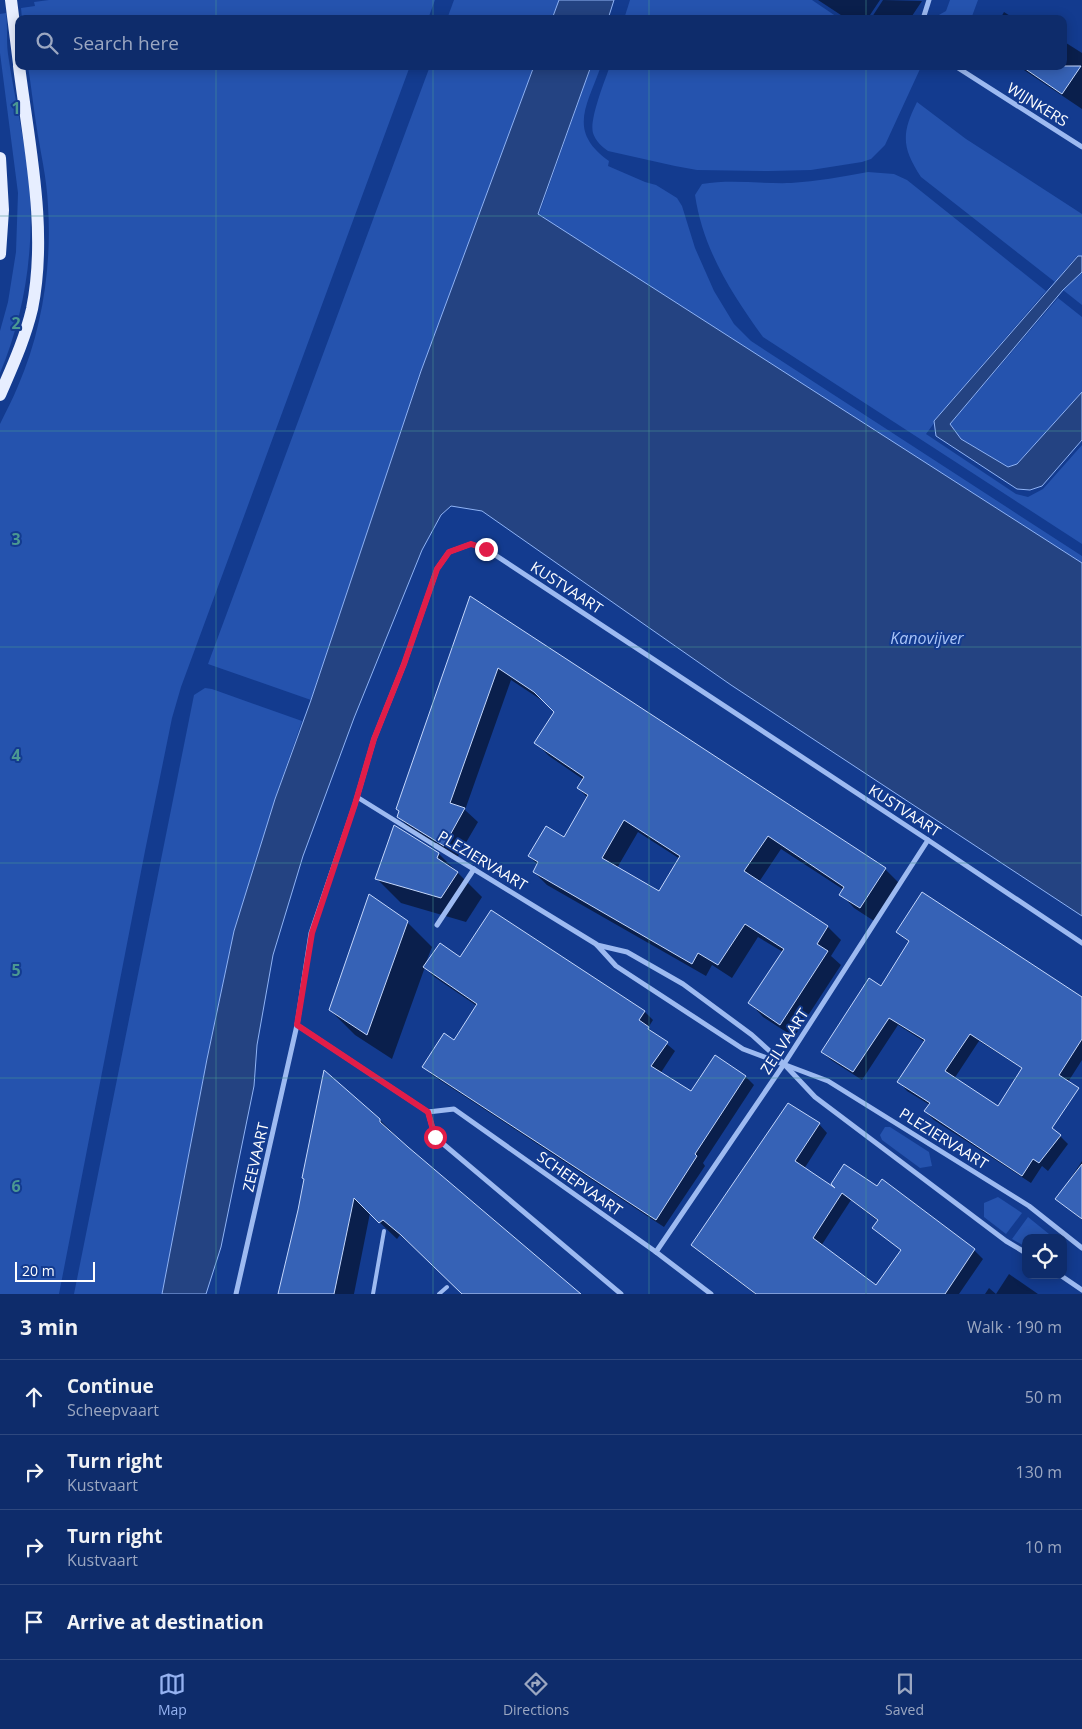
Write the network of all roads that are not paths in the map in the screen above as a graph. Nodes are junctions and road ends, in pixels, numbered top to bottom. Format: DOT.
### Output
graph roads {
  1 [pos="11,0"];
  2 [pos="929,0"];
  3 [pos="925,15"];
  4 [pos="15,32"];
  5 [pos="20,70"];
  6 [pos="961,70"];
  7 [pos="1082,147"];
  8 [pos="0,158"];
  9 [pos="0,254"];
  10 [pos="0,395"];
  11 [pos="357,797"];
  12 [pos="928,840"];
  13 [pos="436,846"];
  14 [pos="474,869"];
  15 [pos="437,925"];
  16 [pos="1082,943"];
  17 [pos="596,944"];
  18 [pos="297,1025"];
  19 [pos="784,1064"];
  20 [pos="428,1112"];
  21 [pos="384,1231"];
  22 [pos="1082,1248"];
  23 [pos="1022,1251"];
  24 [pos="656,1252"];
  25 [pos="1066,1279"];
  26 [pos="446,1287"];
  27 [pos="1082,1290"];
  28 [pos="236,1294"];
  29 [pos="374,1294"];
  30 [pos="439,1294"];
  31 [pos="620,1294"];
  32 [pos="711,1294"];
  1 -- 4 [label="main road"];
  2 -- 3 [label="street"];
  5 -- 10 [label="main road"];
  6 -- 7 [label="street, WIJNKERS"];
  8 -- 9 [label="main road"];
  11 -- 12 [label="street, KUSTVAART"];
  11 -- 13 [label="street, PLEZIERVAART"];
  11 -- 18 [label="street, KUSTVAART"];
  12 -- 16 [label="street, KUSTVAART"];
  12 -- 19 [label="street, ZEILVAART"];
  13 -- 14 [label="street, PLEZIERVAART"];
  14 -- 15 [label="street"];
  14 -- 17 [label="street, PLEZIERVAART"];
  17 -- 19 [label="street, PLEZIERVAART"];
  17 -- 19 [label="street, PLEZIERVAART"];
  18 -- 20 [label="street"];
  18 -- 28 [label="street, ZEEVAART"];
  19 -- 22 [label="street, PLEZIERVAART"];
  19 -- 23 [label="street, PLEZIERVAART"];
  19 -- 24 [label="street, ZEILVAART"];
  20 -- 24 [label="street, SCHEEPVAART"];
  20 -- 31 [label="street"];
  21 -- 29 [label="lane"];
  24 -- 32 [label="street, SCHEEPVAART"];
  25 -- 27 [label="street"];
  26 -- 30 [label="lane"];
}
